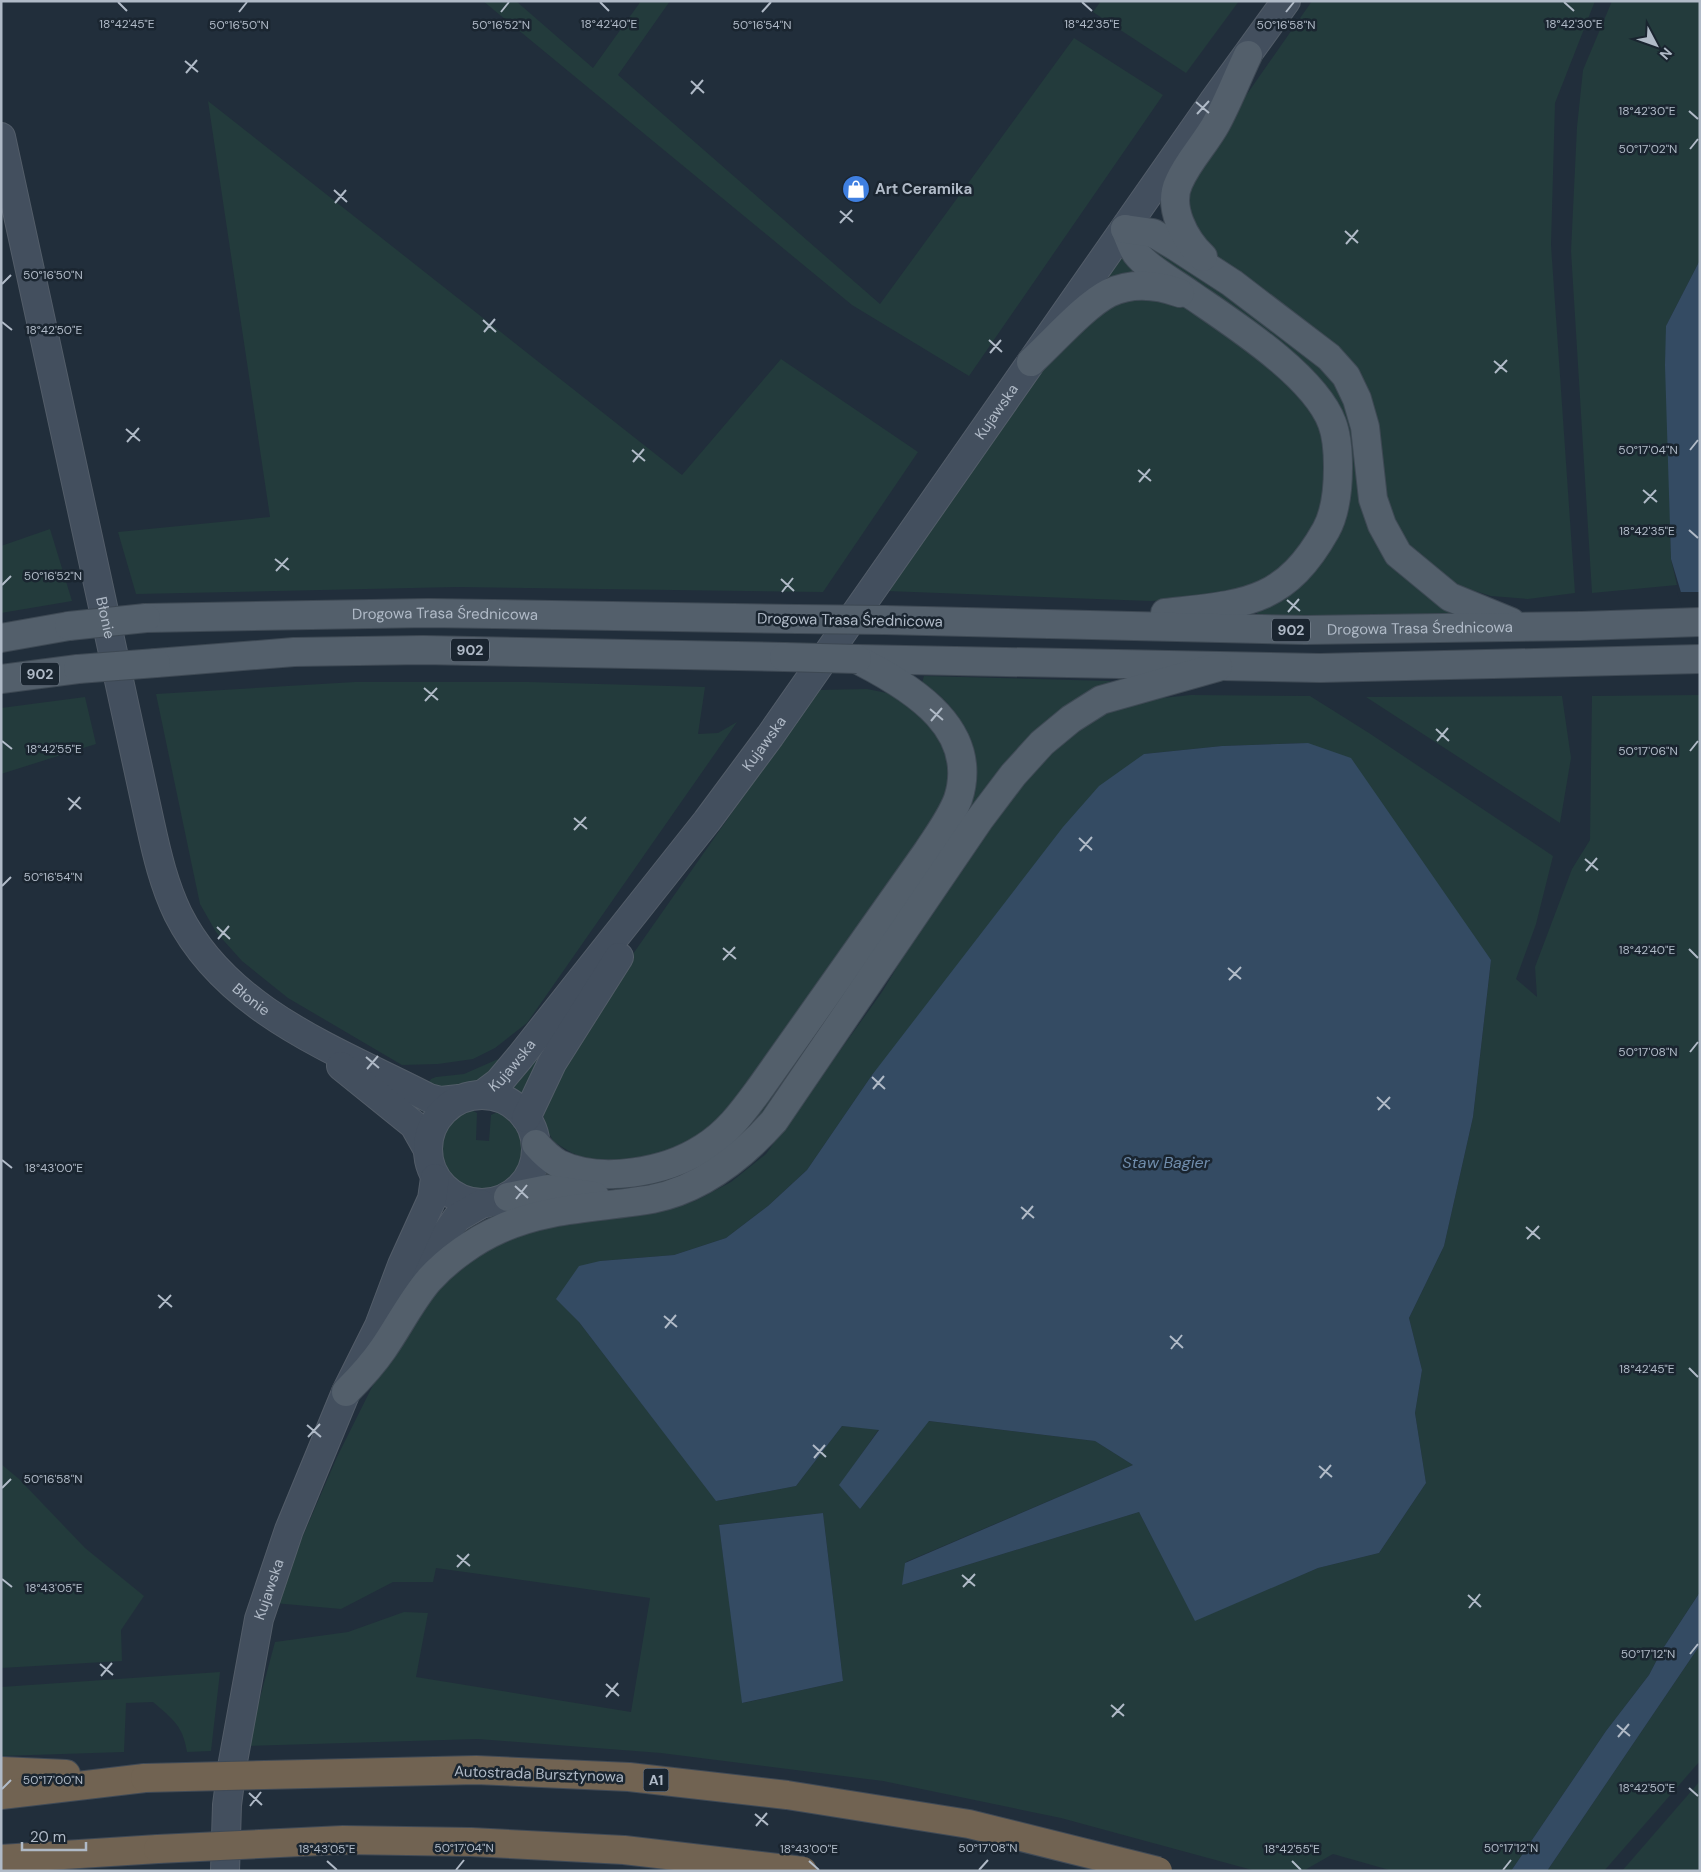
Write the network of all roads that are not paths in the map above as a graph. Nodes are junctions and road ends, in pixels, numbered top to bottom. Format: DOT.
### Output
graph roads {
  1 [pos="1286,1"];
  2 [pos="1248,55"];
  3 [pos="1,137"];
  4 [pos="1125,229"];
  5 [pos="1232,283"];
  6 [pos="1211,308"];
  7 [pos="1031,362"];
  8 [pos="1700,622"];
  9 [pos="1060,625"];
  10 [pos="1522,627"];
  11 [pos="1,638"];
  12 [pos="857,659"];
  13 [pos="1700,659"];
  14 [pos="1218,668"];
  15 [pos="1,679"];
  16 [pos="707,821"];
  17 [pos="312,1040"];
  18 [pos="471,1097"];
  19 [pos="526,1118"];
  20 [pos="536,1144"];
  21 [pos="427,1148"];
  22 [pos="435,1178"];
  23 [pos="508,1197"];
  24 [pos="652,1198"];
  25 [pos="481,1204"];
  26 [pos="379,1326"];
  27 [pos="346,1392"];
  28 [pos="1,1771"];
  29 [pos="145,1778"];
  30 [pos="1,1795"];
  31 [pos="58,1854"];
  32 [pos="1,1859"];
  33 [pos="1,1870"];
  34 [pos="225,1871"];
  35 [pos="803,1871"];
  36 [pos="1158,1871"];
  1 -- 2 [label="street, Kujawska"];
  2 -- 4 [label="street, Kujawska"];
  2 -- 5 [label="main road"];
  3 -- 17 [label="street, Błonie"];
  4 -- 5 [label="main road"];
  4 -- 6 [label="main road"];
  4 -- 7 [label="street, Kujawska"];
  5 -- 10 [label="main road"];
  6 -- 7 [label="main road"];
  6 -- 9 [label="main road"];
  7 -- 16 [label="street, Kujawska"];
  8 -- 10 [label="main road, Drogowa Trasa Średnicowa / 902"];
  9 -- 10 [label="main road, Drogowa Trasa Średnicowa / 902"];
  9 -- 11 [label="main road, Drogowa Trasa Średnicowa / 902, bridge"];
  12 -- 14 [label="main road, 902"];
  12 -- 15 [label="main road, 902, bridge"];
  12 -- 20 [label="main road"];
  13 -- 14 [label="main road, 902"];
  14 -- 24 [label="main road"];
  16 -- 18 [label="street, Kujawska"];
  16 -- 19 [label="street, Kujawska"];
  17 -- 18 [label="street, Błonie"];
  17 -- 21 [label="street, Błonie"];
  18 -- 19 [label="street"];
  18 -- 21 [label="street"];
  19 -- 20 [label="street"];
  20 -- 23 [label="street"];
  21 -- 22 [label="street"];
  22 -- 25 [label="street"];
  22 -- 26 [label="street, Kujawska"];
  23 -- 24 [label="main road"];
  23 -- 25 [label="street"];
  24 -- 27 [label="main road"];
  25 -- 26 [label="street, Kujawska"];
  26 -- 27 [label="street, Kujawska"];
  27 -- 34 [label="street, Kujawska"];
  28 -- 29 [label="highway"];
  29 -- 30 [label="highway, Autostrada Bursztynowa / A1"];
  29 -- 36 [label="highway, Autostrada Bursztynowa / A1, bridge"];
  31 -- 32 [label="highway"];
  31 -- 33 [label="highway"];
  31 -- 35 [label="highway, bridge"];
}
